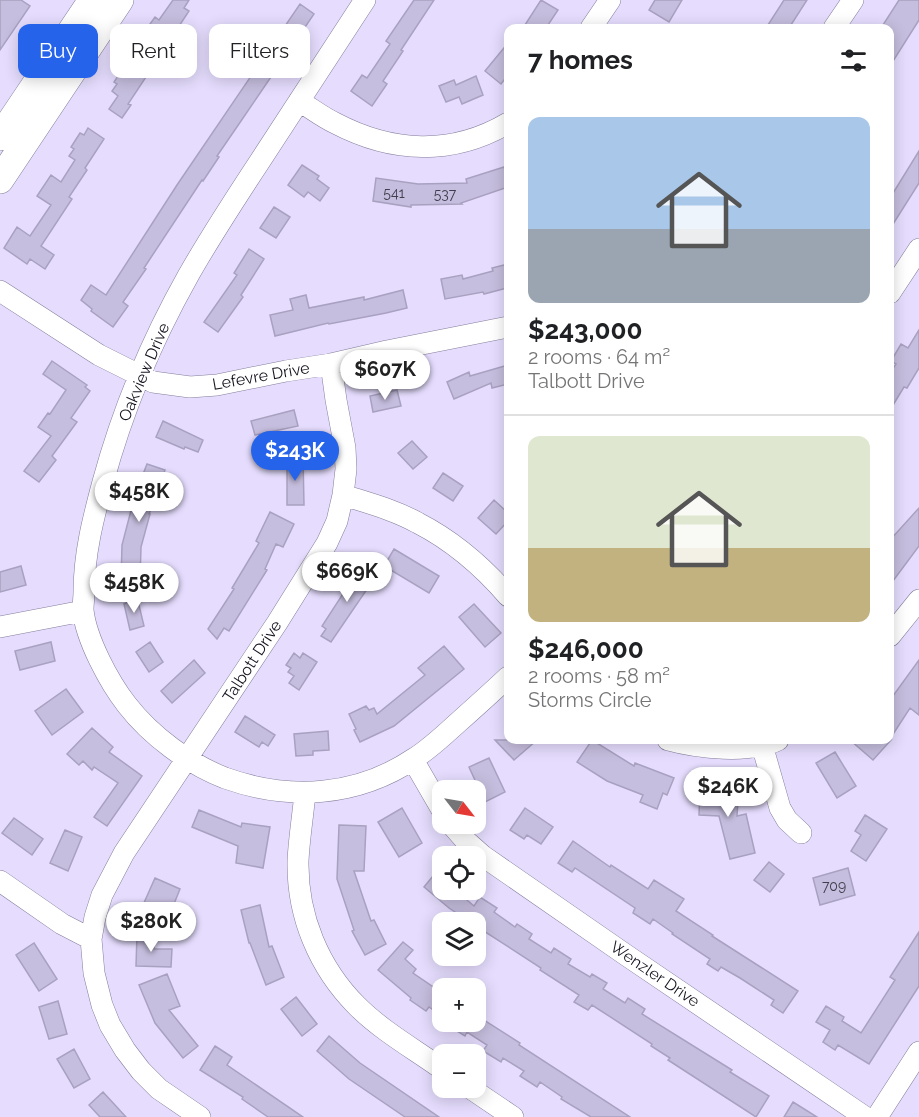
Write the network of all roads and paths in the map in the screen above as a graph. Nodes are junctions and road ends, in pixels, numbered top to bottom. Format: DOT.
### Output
graph roads {
  1 [pos="365,0"];
  2 [pos="610,0"];
  3 [pos="853,0"];
  4 [pos="101,3"];
  5 [pos="594,24"];
  6 [pos="837,24"];
  7 [pos="299,101"];
  8 [pos="504,125"];
  9 [pos="0,137"];
  10 [pos="0,180"];
  11 [pos="919,249"];
  12 [pos="894,287"];
  13 [pos="0,291"];
  14 [pos="504,328"];
  15 [pos="331,364"];
  16 [pos="141,376"];
  17 [pos="343,495"];
  18 [pos="504,592"];
  19 [pos="919,600"];
  20 [pos="83,611"];
  21 [pos="0,627"];
  22 [pos="894,631"];
  23 [pos="504,681"];
  24 [pos="681,744"];
  25 [pos="760,744"];
  26 [pos="770,744"];
  27 [pos="186,758"];
  28 [pos="413,760"];
  29 [pos="305,793"];
  30 [pos="432,793"];
  31 [pos="801,833"];
  32 [pos="460,834"];
  33 [pos="0,881"];
  34 [pos="91,939"];
  35 [pos="919,1052"];
  36 [pos="432,1061"];
  37 [pos="485,1098"];
  38 [pos="200,1117"];
  39 [pos="513,1117"];
  40 [pos="865,1117"];
  41 [pos="877,1117"];
  1 -- 7 [label="street, Oakview Drive"];
  2 -- 5 [label="street"];
  3 -- 6 [label="street"];
  4 -- 9 [label="main road"];
  4 -- 10 [label="main road"];
  7 -- 8 [label="street"];
  7 -- 16 [label="street, Oakview Drive"];
  11 -- 12 [label="street"];
  13 -- 16 [label="street, Lefevre Drive"];
  14 -- 15 [label="street, Lefevre Drive"];
  15 -- 16 [label="street, Lefevre Drive"];
  15 -- 17 [label="street, Talbott Drive"];
  16 -- 20 [label="street, Oakview Drive"];
  17 -- 18 [label="street"];
  17 -- 27 [label="street, Talbott Drive"];
  19 -- 22 [label="street"];
  20 -- 21 [label="street"];
  20 -- 27 [label="street, Oakview Drive"];
  23 -- 28 [label="street, Oakview Drive"];
  24 -- 25 [label="street"];
  26 -- 31 [label="street"];
  27 -- 29 [label="street, Oakview Drive"];
  27 -- 34 [label="street, Talbott Drive"];
  28 -- 29 [label="street, Oakview Drive"];
  28 -- 30 [label="street"];
  29 -- 36 [label="street"];
  32 -- 40 [label="street, Wenzler Drive"];
  33 -- 34 [label="street"];
  34 -- 38 [label="street, Talbott Drive"];
  35 -- 41 [label="street"];
  37 -- 39 [label="street"];
}
